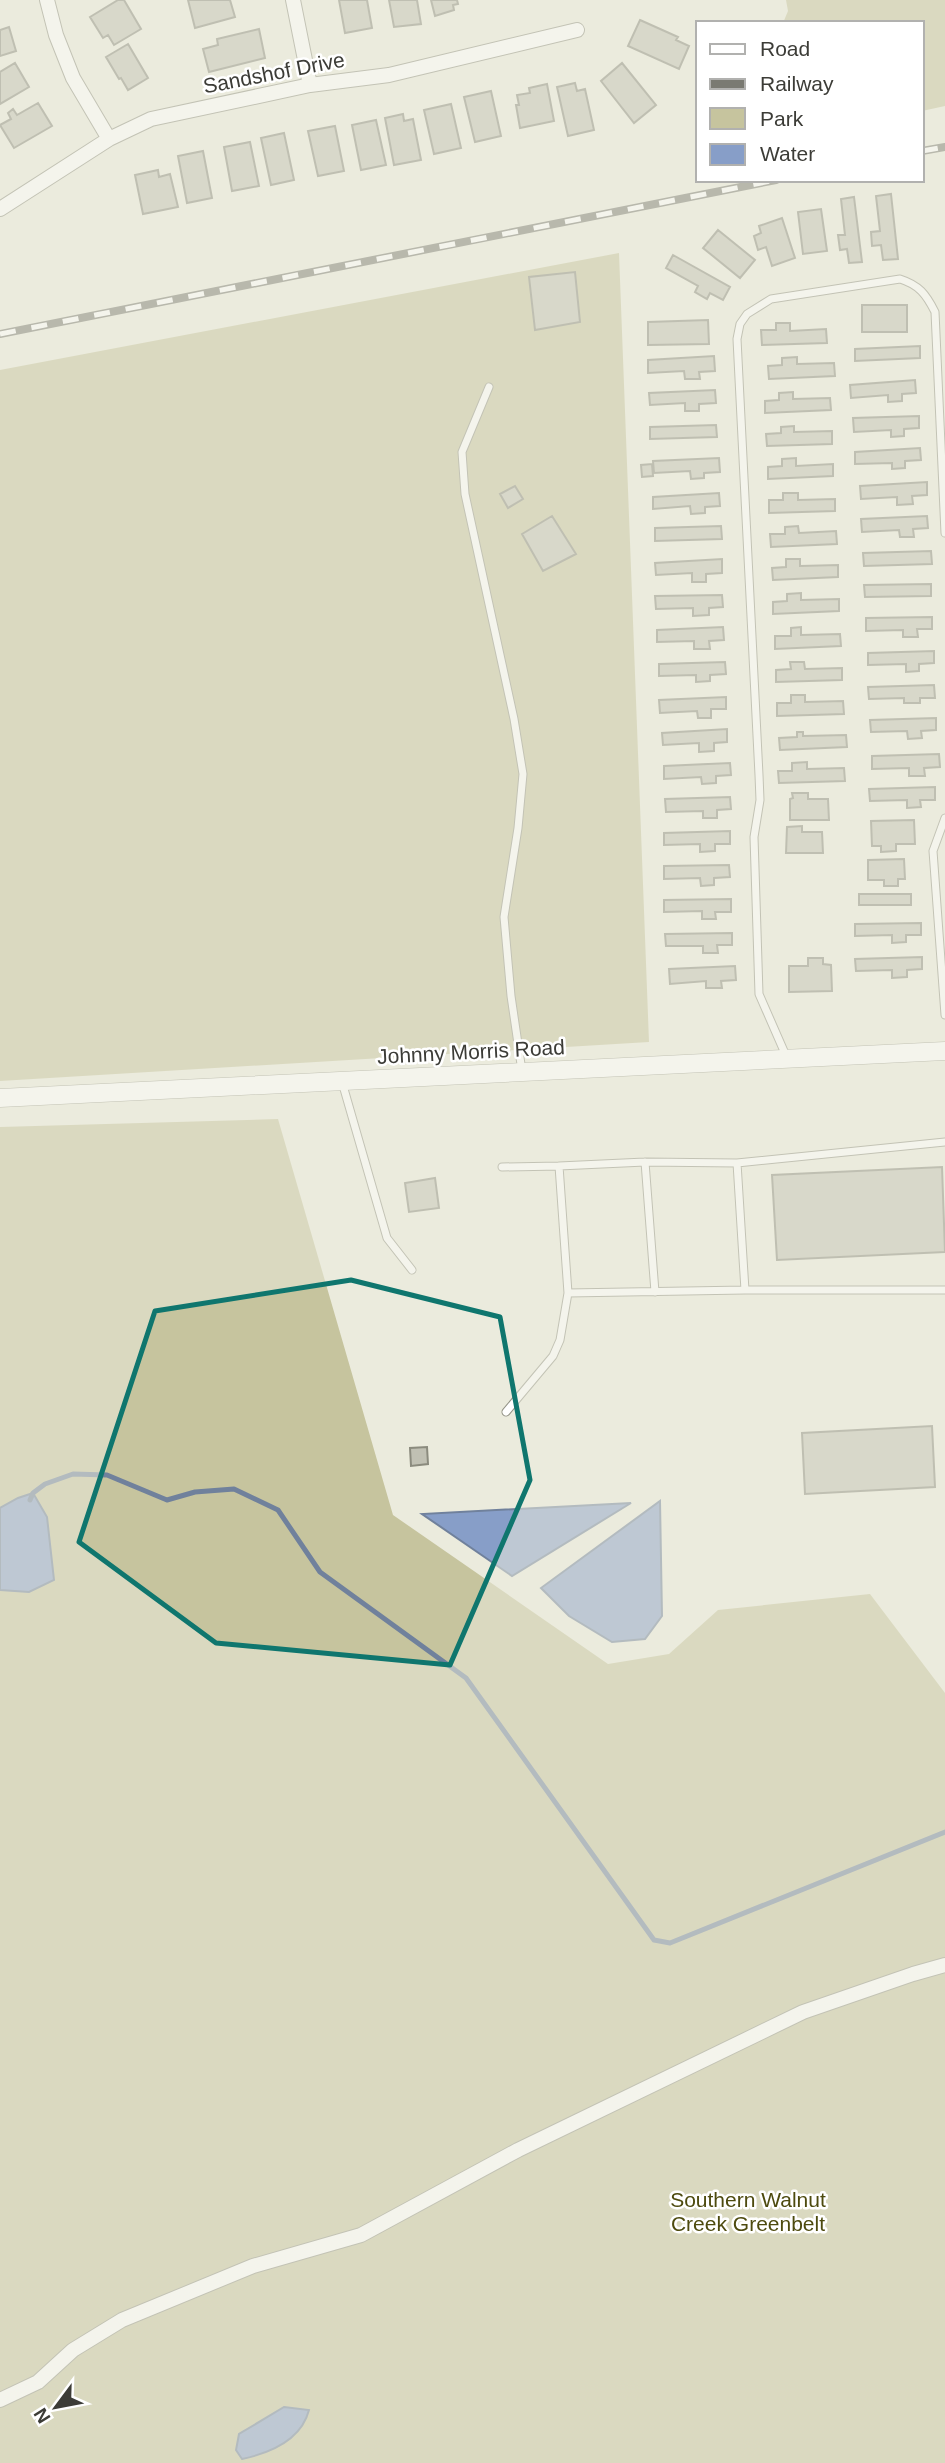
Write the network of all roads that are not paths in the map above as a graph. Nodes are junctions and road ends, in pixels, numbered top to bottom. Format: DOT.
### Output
graph roads {
  1 [pos="47,0"];
  2 [pos="293,0"];
  3 [pos="577,30"];
  4 [pos="310,85"];
  5 [pos="109,139"];
  6 [pos="0,209"];
  7 [pos="489,387"];
  8 [pos="945,533"];
  9 [pos="945,818"];
  10 [pos="945,1015"];
  11 [pos="945,1051"];
  12 [pos="788,1059"];
  13 [pos="522,1072"];
  14 [pos="342,1081"];
  15 [pos="0,1098"];
  16 [pos="945,1142"];
  17 [pos="645,1162"];
  18 [pos="737,1163"];
  19 [pos="559,1166"];
  20 [pos="502,1167"];
  21 [pos="412,1270"];
  22 [pos="745,1290"];
  23 [pos="945,1290"];
  24 [pos="655,1292"];
  25 [pos="568,1293"];
  26 [pos="506,1412"];
  27 [pos="945,1965"];
  28 [pos="0,2400"];
  1 -- 5 [label="street"];
  2 -- 4 [label="street"];
  3 -- 4 [label="street, Sandshof Drive"];
  4 -- 5 [label="street, Sandshof Drive"];
  5 -- 6 [label="street, Sandshof Drive"];
  7 -- 13 [label="lane"];
  8 -- 12 [label="lane"];
  9 -- 10 [label="lane"];
  11 -- 12 [label="street, Johnny Morris Road"];
  12 -- 13 [label="street, Johnny Morris Road"];
  13 -- 14 [label="street, Johnny Morris Road"];
  14 -- 15 [label="street, Johnny Morris Road"];
  14 -- 21 [label="lane"];
  16 -- 18 [label="lane"];
  17 -- 18 [label="lane"];
  17 -- 19 [label="lane"];
  17 -- 24 [label="lane"];
  18 -- 22 [label="lane"];
  19 -- 20 [label="lane"];
  19 -- 25 [label="lane"];
  22 -- 23 [label="lane"];
  22 -- 24 [label="lane"];
  24 -- 25 [label="lane"];
  25 -- 26 [label="lane"];
  27 -- 28 [label="street"];
}
